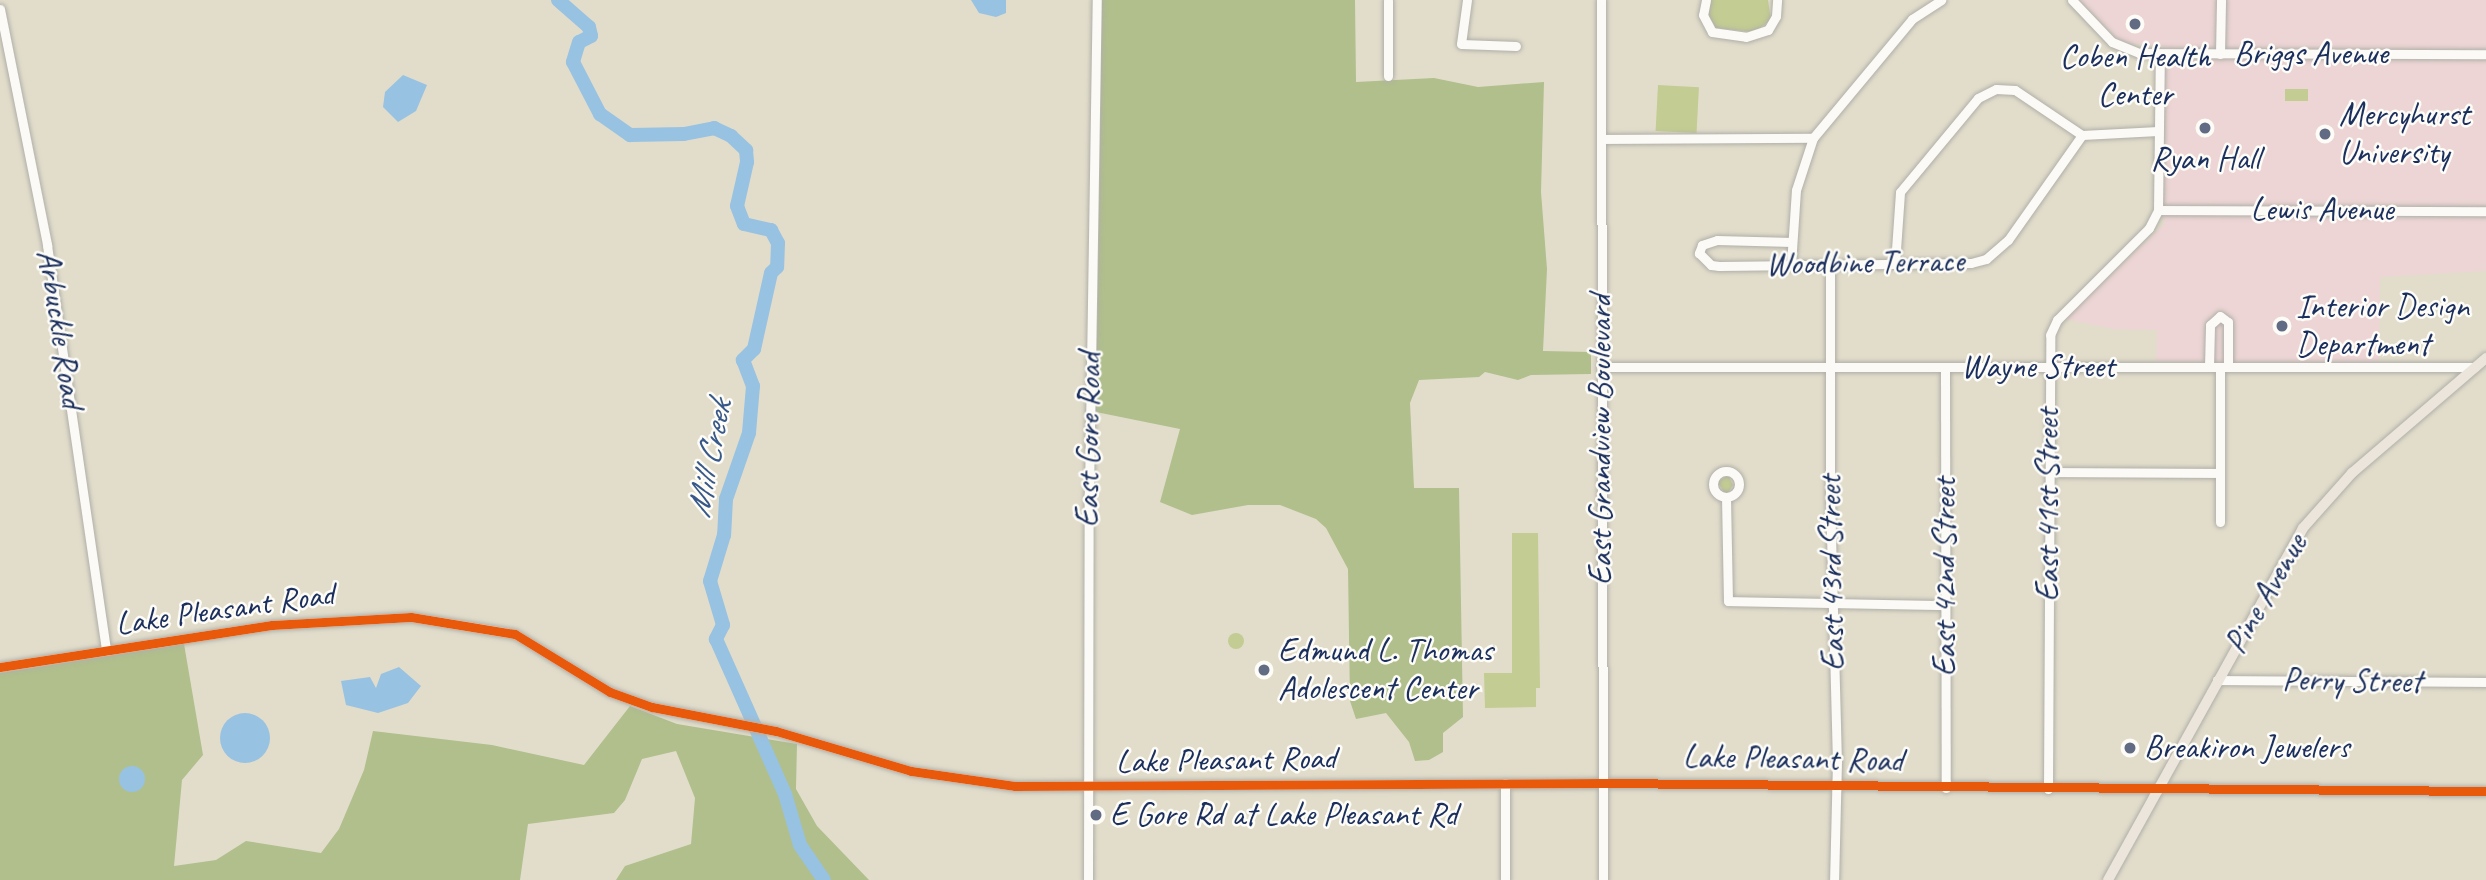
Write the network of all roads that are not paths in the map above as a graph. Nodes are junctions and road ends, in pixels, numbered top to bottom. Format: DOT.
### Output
graph roads {
  1 [pos="1097,0"];
  2 [pos="1388,0"];
  3 [pos="1467,0"];
  4 [pos="1601,0"];
  5 [pos="1706,0"];
  6 [pos="1777,0"];
  7 [pos="1941,0"];
  8 [pos="2071,0"];
  9 [pos="2221,0"];
  10 [pos="0,9"];
  11 [pos="1516,46"];
  12 [pos="2160,54"];
  13 [pos="2220,54"];
  14 [pos="2486,54"];
  15 [pos="1388,76"];
  16 [pos="2158,131"];
  17 [pos="2082,135"];
  18 [pos="1813,138"];
  19 [pos="1601,139"];
  20 [pos="2158,210"];
  21 [pos="2486,211"];
  22 [pos="1792,242"];
  23 [pos="1895,264"];
  24 [pos="1791,265"];
  25 [pos="1830,266"];
  26 [pos="2486,358"];
  27 [pos="1945,366"];
  28 [pos="1601,367"];
  29 [pos="1830,367"];
  30 [pos="2048,367"];
  31 [pos="2224,367"];
  32 [pos="2209,368"];
  33 [pos="2475,368"];
  34 [pos="2048,472"];
  35 [pos="2220,473"];
  36 [pos="1726,496"];
  37 [pos="2220,522"];
  38 [pos="1832,603"];
  39 [pos="1945,604"];
  40 [pos="106,651"];
  41 [pos="0,667"];
  42 [pos="2217,680"];
  43 [pos="2486,682"];
  44 [pos="1505,783"];
  45 [pos="1602,783"];
  46 [pos="1835,787"];
  47 [pos="1088,788"];
  48 [pos="1946,788"];
  49 [pos="2048,789"];
  50 [pos="2158,789"];
  51 [pos="2486,791"];
  52 [pos="1088,880"];
  53 [pos="1505,880"];
  54 [pos="1603,880"];
  55 [pos="1834,880"];
  56 [pos="2108,880"];
  1 -- 47 [label="street, East Gore Road"];
  2 -- 15 [label="street"];
  3 -- 11 [label="street"];
  4 -- 19 [label="street, East Grandview Boulevard"];
  5 -- 6 [label="street"];
  7 -- 18 [label="street"];
  8 -- 12 [label="street, Briggs Avenue"];
  9 -- 13 [label="street"];
  10 -- 40 [label="street, Arbuckle Road"];
  12 -- 13 [label="street, Briggs Avenue"];
  12 -- 16 [label="street"];
  13 -- 14 [label="street, Briggs Avenue"];
  16 -- 17 [label="street"];
  16 -- 20 [label="street"];
  17 -- 23 [label="street, Woodbine Terrace"];
  17 -- 23 [label="street"];
  18 -- 19 [label="street"];
  18 -- 22 [label="street"];
  19 -- 28 [label="street, East Grandview Boulevard"];
  20 -- 21 [label="street, Lewis Avenue"];
  20 -- 30 [label="street, East 41st Street"];
  22 -- 24 [label="street"];
  22 -- 24 [label="street, Woodbine Terrace"];
  23 -- 25 [label="street, Woodbine Terrace"];
  24 -- 25 [label="street, Woodbine Terrace"];
  25 -- 29 [label="street, East 43rd Street"];
  26 -- 33 [label="main road, Pine Avenue"];
  27 -- 29 [label="street, Wayne Street"];
  27 -- 30 [label="street, Wayne Street"];
  27 -- 39 [label="street, East 42nd Street"];
  28 -- 29 [label="street, Wayne Street"];
  28 -- 45 [label="street, East Grandview Boulevard"];
  29 -- 38 [label="street, East 43rd Street"];
  30 -- 32 [label="street, Wayne Street"];
  30 -- 34 [label="street, East 41st Street"];
  31 -- 32 [label="street, Wayne Street"];
  31 -- 32 [label="street"];
  31 -- 33 [label="street, Wayne Street"];
  31 -- 35 [label="street"];
  33 -- 42 [label="main road, Pine Avenue"];
  34 -- 35 [label="street"];
  34 -- 49 [label="street, East 41st Street"];
  35 -- 37 [label="street"];
  36 -- 38 [label="street"];
  38 -- 39 [label="street"];
  38 -- 46 [label="street, East 43rd Street"];
  39 -- 48 [label="street, East 42nd Street"];
  40 -- 41 [label="street, Lake Pleasant Road"];
  40 -- 47 [label="street, Lake Pleasant Road"];
  42 -- 43 [label="street, Perry Street"];
  42 -- 50 [label="main road, Pine Avenue"];
  44 -- 45 [label="street, Lake Pleasant Road"];
  44 -- 47 [label="street, Lake Pleasant Road"];
  44 -- 53 [label="street"];
  45 -- 46 [label="street, Lake Pleasant Road"];
  45 -- 54 [label="street, East Grandview Boulevard"];
  46 -- 48 [label="street, Lake Pleasant Road"];
  46 -- 55 [label="street, East 43rd Street"];
  47 -- 52 [label="street, East Gore Road"];
  48 -- 49 [label="street, Lake Pleasant Road"];
  49 -- 50 [label="street, Lake Pleasant Road"];
  50 -- 51 [label="street, Lake Pleasant Road"];
  50 -- 56 [label="main road, Pine Avenue"];
}
